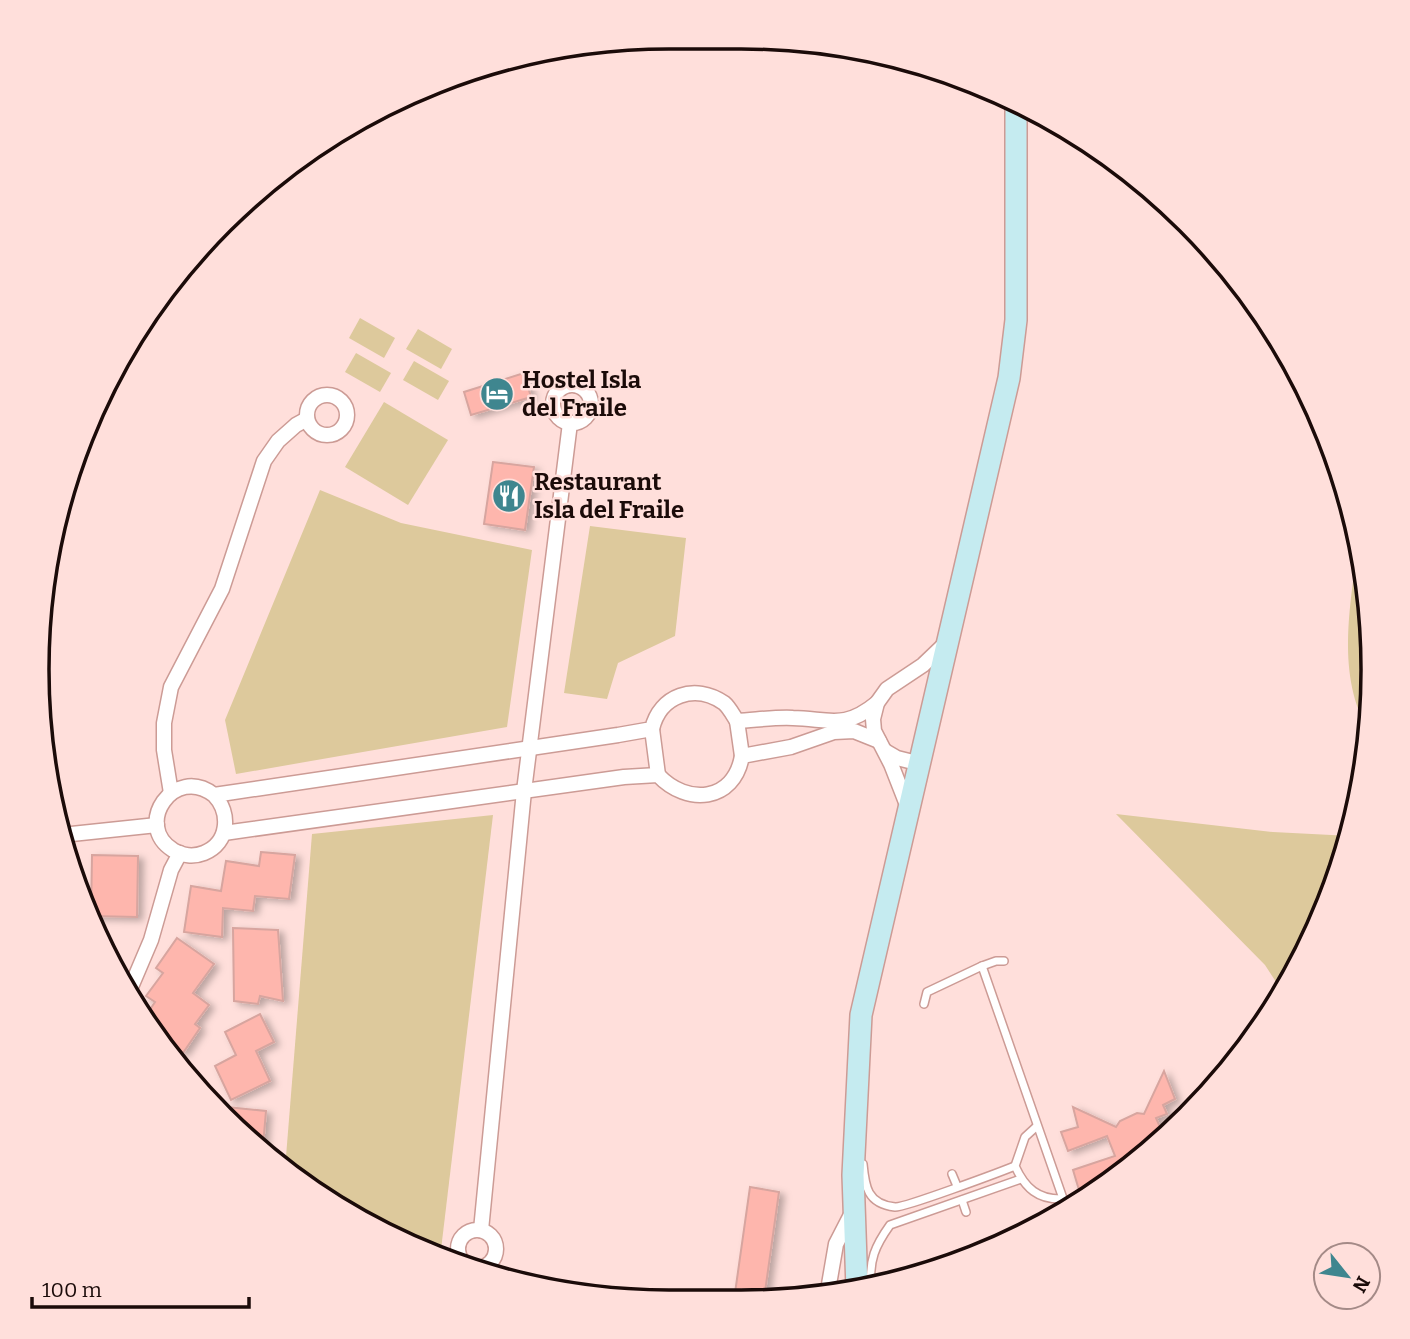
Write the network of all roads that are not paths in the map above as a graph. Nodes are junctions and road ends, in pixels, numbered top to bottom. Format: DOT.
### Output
graph roads {
  1 [pos="1016,114"];
  2 [pos="307,419"];
  3 [pos="570,423"];
  4 [pos="947,642"];
  5 [pos="904,677"];
  6 [pos="940,679"];
  7 [pos="877,703"];
  8 [pos="737,721"];
  9 [pos="652,729"];
  10 [pos="882,746"];
  11 [pos="529,747"];
  12 [pos="742,756"];
  13 [pos="921,764"];
  14 [pos="658,775"];
  15 [pos="524,791"];
  16 [pos="171,793"];
  17 [pos="214,795"];
  18 [pos="909,813"];
  19 [pos="157,825"];
  20 [pos="223,833"];
  21 [pos="71,834"];
  22 [pos="180,853"];
  23 [pos="1004,961"];
  24 [pos="982,966"];
  25 [pos="133,982"];
  26 [pos="924,1004"];
  27 [pos="856,1118"];
  28 [pos="1037,1126"];
  29 [pos="1015,1166"];
  30 [pos="952,1174"];
  31 [pos="1021,1180"];
  32 [pos="957,1186"];
  33 [pos="1063,1199"];
  34 [pos="962,1200"];
  35 [pos="854,1209"];
  36 [pos="966,1212"];
  37 [pos="481,1230"];
  38 [pos="870,1276"];
  39 [pos="857,1279"];
  40 [pos="829,1284"];
  1 -- 4 [label="main road"];
  2 -- 16 [label="street"];
  3 -- 11 [label="street"];
  4 -- 5 [label="street"];
  4 -- 6 [label="main road"];
  5 -- 6 [label="street"];
  5 -- 7 [label="street"];
  6 -- 13 [label="main road"];
  7 -- 8 [label="street"];
  7 -- 10 [label="street"];
  8 -- 9 [label="street"];
  8 -- 12 [label="street"];
  9 -- 11 [label="street"];
  9 -- 14 [label="street"];
  10 -- 12 [label="street"];
  10 -- 13 [label="street"];
  10 -- 18 [label="street"];
  11 -- 15 [label="street"];
  11 -- 17 [label="street"];
  12 -- 14 [label="street"];
  13 -- 18 [label="main road"];
  14 -- 15 [label="street"];
  15 -- 20 [label="street"];
  15 -- 37 [label="street"];
  16 -- 17 [label="street"];
  16 -- 19 [label="street"];
  17 -- 20 [label="street"];
  18 -- 27 [label="main road"];
  19 -- 21 [label="street"];
  19 -- 22 [label="street"];
  20 -- 22 [label="street"];
  22 -- 25 [label="street"];
  23 -- 24 [label="lane"];
  24 -- 26 [label="lane"];
  24 -- 28 [label="lane"];
  27 -- 32 [label="lane"];
  27 -- 35 [label="main road"];
  28 -- 29 [label="lane"];
  28 -- 33 [label="lane"];
  29 -- 31 [label="lane"];
  29 -- 32 [label="lane"];
  30 -- 32 [label="lane"];
  31 -- 33 [label="lane"];
  31 -- 34 [label="lane"];
  34 -- 36 [label="lane"];
  34 -- 38 [label="lane"];
  35 -- 39 [label="main road"];
  35 -- 40 [label="street"];
}
